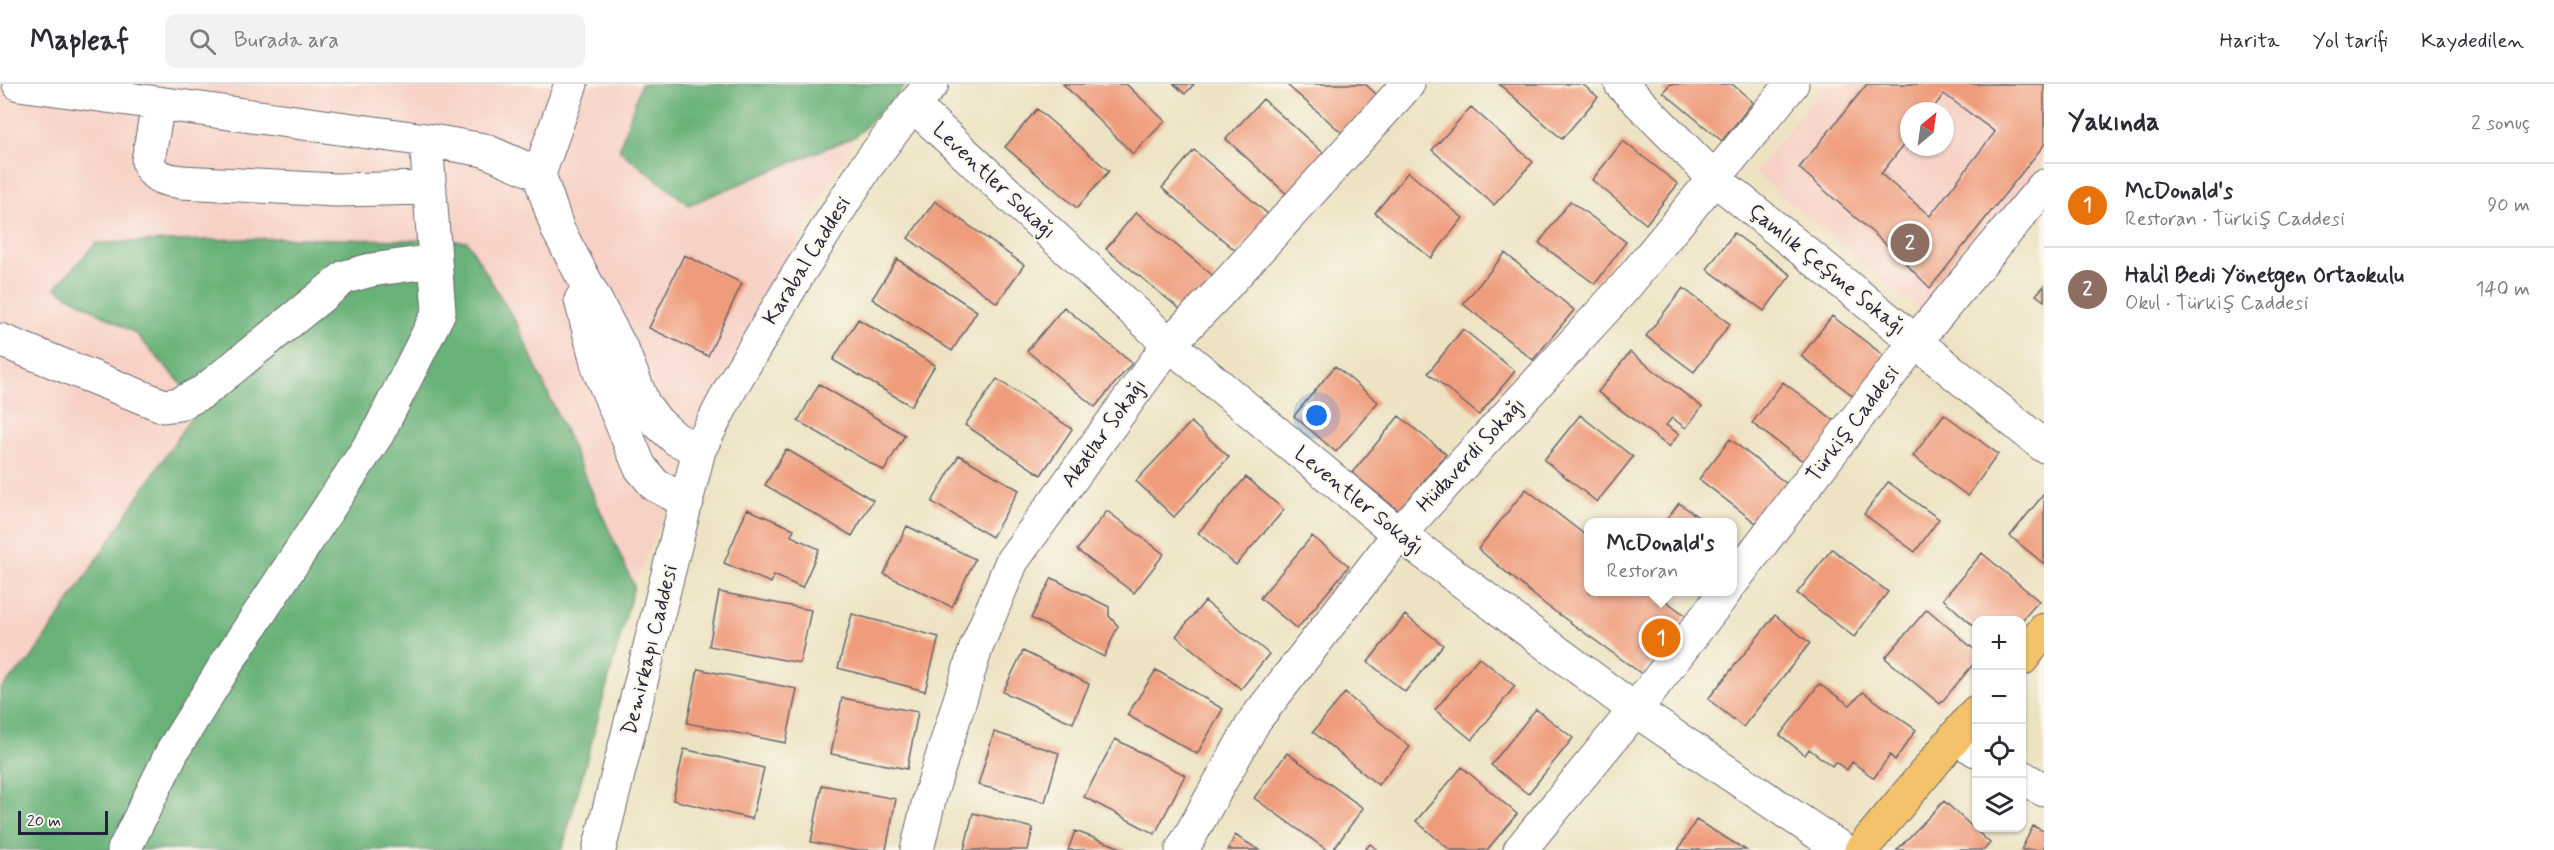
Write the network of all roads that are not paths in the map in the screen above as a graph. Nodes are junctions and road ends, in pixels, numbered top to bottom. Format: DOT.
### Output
graph roads {
  1 [pos="19,84"];
  2 [pos="571,84"];
  3 [pos="1408,84"];
  4 [pos="1621,84"];
  5 [pos="1792,84"];
  6 [pos="922,94"];
  7 [pos="158,104"];
  8 [pos="426,140"];
  9 [pos="539,174"];
  10 [pos="1715,179"];
  11 [pos="2044,186"];
  12 [pos="430,188"];
  13 [pos="568,249"];
  14 [pos="435,261"];
  15 [pos="0,340"];
  16 [pos="1915,342"];
  17 [pos="1169,344"];
  18 [pos="2044,446"];
  19 [pos="699,450"];
  20 [pos="687,502"];
  21 [pos="1399,534"];
  22 [pos="1737,576"];
  23 [pos="1721,596"];
  24 [pos="2044,630"];
  25 [pos="2026,654"];
  26 [pos="1635,710"];
  27 [pos="1973,724"];
  28 [pos="1966,744"];
  29 [pos="2024,778"];
  30 [pos="2044,790"];
  31 [pos="124,850"];
  32 [pos="599,850"];
  33 [pos="917,850"];
  34 [pos="1182,850"];
  35 [pos="1520,850"];
  36 [pos="1843,850"];
  37 [pos="1861,850"];
  1 -- 7 [label="street"];
  2 -- 9 [label="street"];
  3 -- 17 [label="street, Akatlar Sokağı"];
  4 -- 10 [label="street, Çamlık Çeşme Sokağı"];
  5 -- 10 [label="street, Hüdaverdi Sokağı"];
  6 -- 17 [label="street, Leventler Sokağı"];
  6 -- 19 [label="street, Karabal Caddesi"];
  7 -- 8 [label="street"];
  7 -- 12 [label="street"];
  8 -- 9 [label="street"];
  8 -- 12 [label="street"];
  9 -- 13 [label="street"];
  10 -- 16 [label="street, Çamlık Çeşme Sokağı"];
  10 -- 21 [label="street, Hüdaverdi Sokağı"];
  11 -- 16 [label="street, Türkiş Caddesi"];
  12 -- 14 [label="street"];
  13 -- 19 [label="street"];
  13 -- 20 [label="street"];
  14 -- 15 [label="street"];
  14 -- 31 [label="street"];
  16 -- 18 [label="street, Çamlık Çeşme Sokağı"];
  16 -- 22 [label="street, Türkiş Caddesi"];
  17 -- 21 [label="street, Leventler Sokağı"];
  17 -- 33 [label="street, Akatlar Sokağı"];
  19 -- 20 [label="street, Demirkapı Caddesi"];
  20 -- 32 [label="street, Demirkapı Caddesi"];
  21 -- 26 [label="street, Leventler Sokağı"];
  21 -- 34 [label="street, Hüdaverdi Sokağı"];
  23 -- 26 [label="street"];
  24 -- 25 [label="main road"];
  26 -- 35 [label="street"];
  26 -- 36 [label="street, Leventler Sokağı"];
  27 -- 28 [label="main road"];
  28 -- 37 [label="main road"];
  29 -- 30 [label="street"];
}
